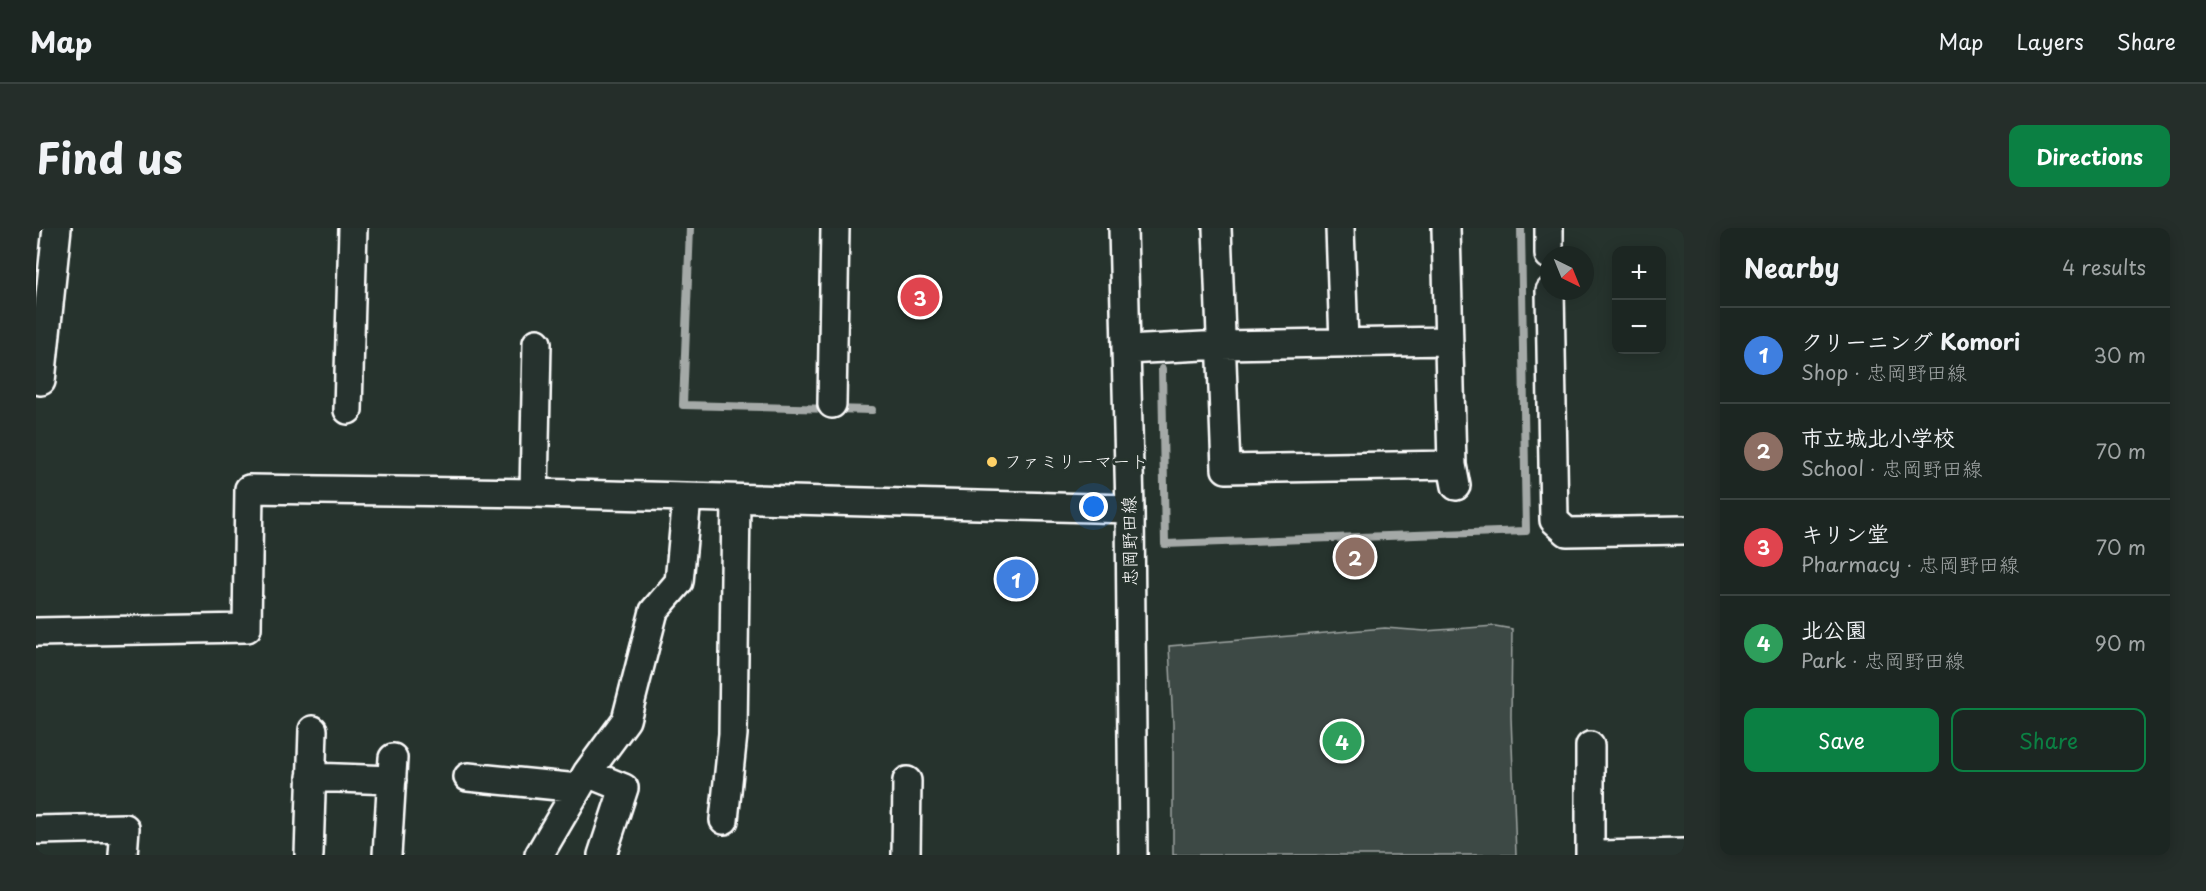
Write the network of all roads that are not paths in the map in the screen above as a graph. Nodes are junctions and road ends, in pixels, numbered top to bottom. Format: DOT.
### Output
graph roads {
  1 [pos="57,228"];
  2 [pos="353,228"];
  3 [pos="835,228"];
  4 [pos="1123,228"];
  5 [pos="1217,228"];
  6 [pos="1340,228"];
  7 [pos="1446,228"];
  8 [pos="1549,228"];
  9 [pos="1549,246"];
  10 [pos="1550,300"];
  11 [pos="1448,341"];
  12 [pos="1344,342"];
  13 [pos="537,343"];
  14 [pos="1223,345"];
  15 [pos="1126,350"];
  16 [pos="36,380"];
  17 [pos="832,404"];
  18 [pos="348,410"];
  19 [pos="534,493"];
  20 [pos="687,498"];
  21 [pos="736,499"];
  22 [pos="1130,509"];
  23 [pos="1684,530"];
  24 [pos="36,632"];
  25 [pos="313,730"];
  26 [pos="1590,746"];
  27 [pos="311,777"];
  28 [pos="468,777"];
  29 [pos="583,780"];
  30 [pos="907,781"];
  31 [pos="724,820"];
  32 [pos="36,830"];
  33 [pos="1684,853"];
  34 [pos="123,855"];
  35 [pos="309,855"];
  36 [pos="387,855"];
  37 [pos="538,855"];
  38 [pos="602,855"];
  39 [pos="906,855"];
  40 [pos="1133,855"];
  41 [pos="1590,855"];
  42 [pos="1600,855"];
  1 -- 16 [label="street"];
  2 -- 18 [label="street"];
  3 -- 17 [label="street"];
  4 -- 15 [label="street, 忠岡野田線"];
  5 -- 14 [label="street"];
  6 -- 12 [label="street"];
  7 -- 11 [label="street"];
  8 -- 9 [label="street"];
  10 -- 23 [label="street"];
  11 -- 12 [label="street"];
  11 -- 14 [label="street"];
  12 -- 14 [label="street"];
  13 -- 19 [label="street"];
  14 -- 15 [label="street"];
  15 -- 22 [label="street, 忠岡野田線"];
  19 -- 20 [label="street"];
  19 -- 24 [label="street"];
  20 -- 21 [label="street"];
  20 -- 29 [label="street"];
  21 -- 22 [label="street"];
  21 -- 31 [label="street"];
  22 -- 40 [label="street, 忠岡野田線"];
  25 -- 27 [label="street"];
  26 -- 41 [label="street"];
  27 -- 35 [label="street"];
  27 -- 36 [label="street"];
  28 -- 29 [label="street"];
  29 -- 37 [label="street"];
  29 -- 38 [label="street"];
  30 -- 39 [label="street"];
  32 -- 34 [label="street"];
  33 -- 42 [label="street"];
}
